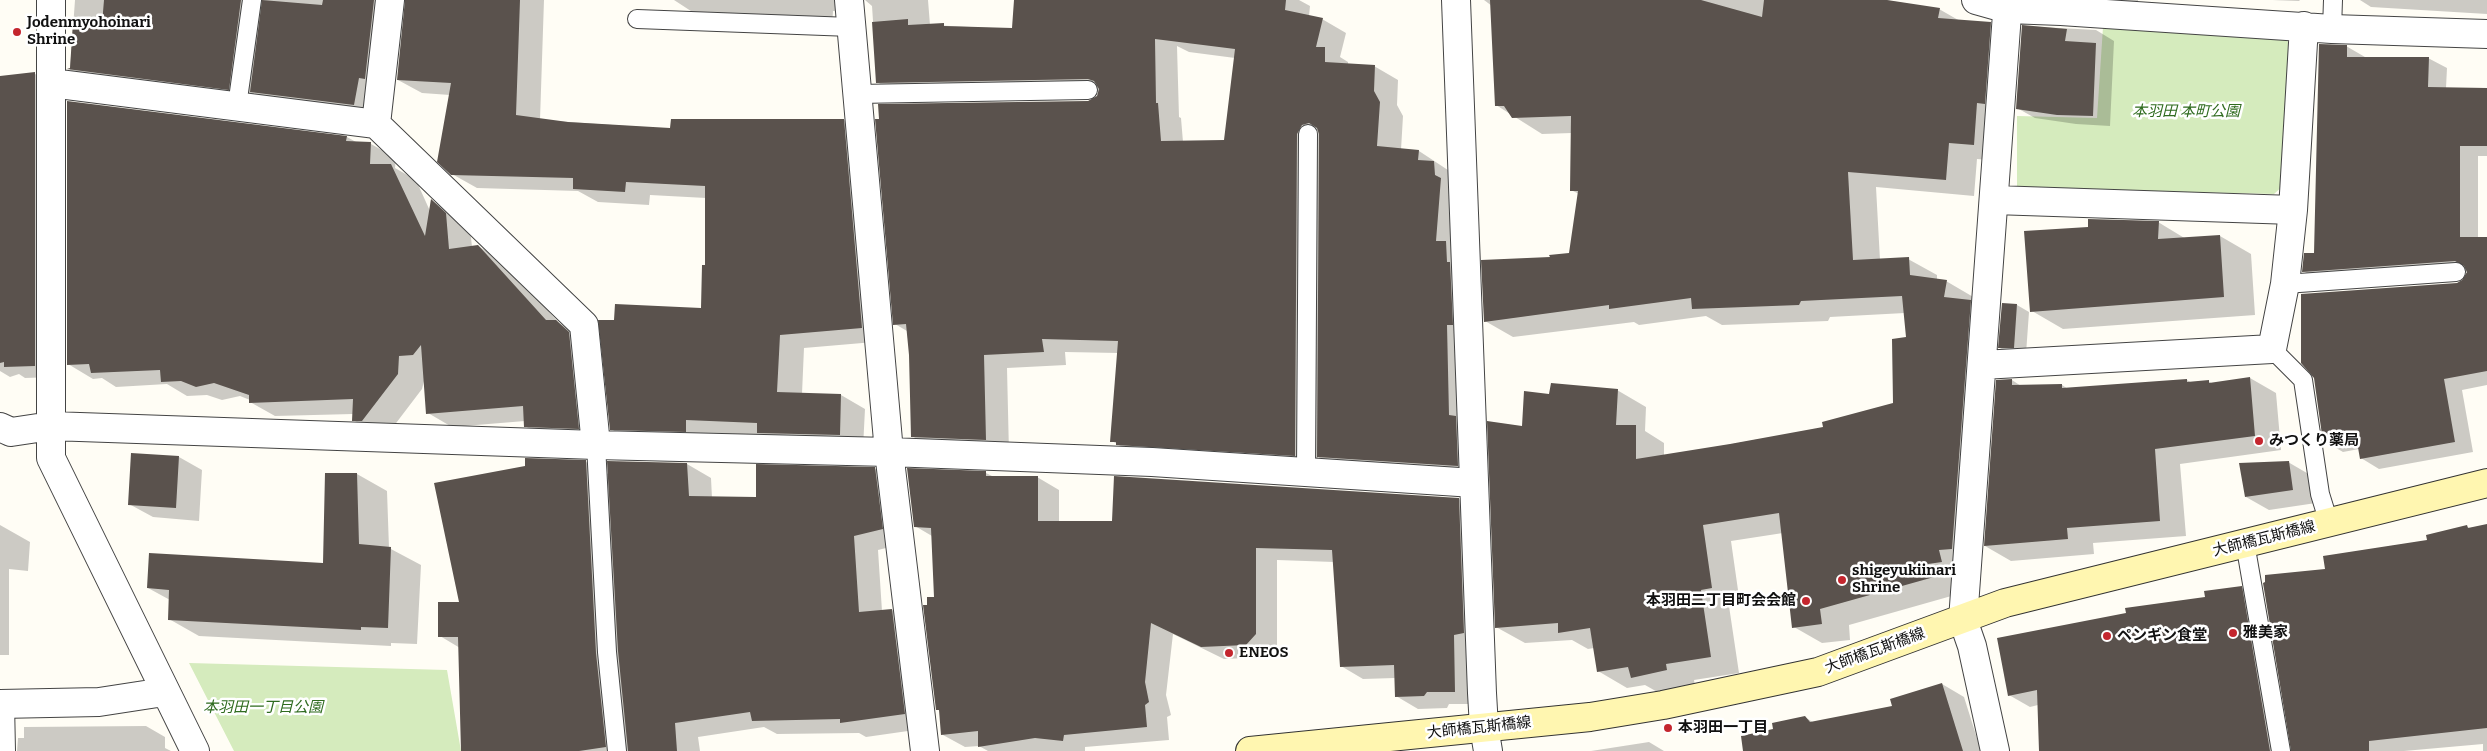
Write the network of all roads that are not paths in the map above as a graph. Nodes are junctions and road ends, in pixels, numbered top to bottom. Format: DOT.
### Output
graph roads {
  1 [pos="52,0"];
  2 [pos="252,0"];
  3 [pos="390,0"];
  4 [pos="849,0"];
  5 [pos="1456,0"];
  6 [pos="1976,0"];
  7 [pos="2332,0"];
  8 [pos="2008,5"];
  9 [pos="637,19"];
  10 [pos="2304,26"];
  11 [pos="851,27"];
  12 [pos="2332,29"];
  13 [pos="2487,34"];
  14 [pos="52,83"];
  15 [pos="1088,90"];
  16 [pos="857,94"];
  17 [pos="237,106"];
  18 [pos="376,124"];
  19 [pos="1308,134"];
  20 [pos="1994,200"];
  21 [pos="2293,210"];
  22 [pos="2456,272"];
  23 [pos="2285,284"];
  24 [pos="2272,349"];
  25 [pos="1982,365"];
  26 [pos="52,426"];
  27 [pos="0,427"];
  28 [pos="596,445"];
  29 [pos="889,452"];
  30 [pos="1306,472"];
  31 [pos="1474,483"];
  32 [pos="2487,483"];
  33 [pos="2329,523"];
  34 [pos="2245,543"];
  35 [pos="1963,620"];
  36 [pos="164,692"];
  37 [pos="2,704"];
  38 [pos="1486,739"];
  39 [pos="6,751"];
  40 [pos="194,751"];
  41 [pos="617,751"];
  42 [pos="925,751"];
  43 [pos="1250,751"];
  44 [pos="1995,751"];
  45 [pos="2281,751"];
  1 -- 14 [label="street"];
  2 -- 17 [label="lane"];
  3 -- 18 [label="street"];
  4 -- 11 [label="street"];
  5 -- 31 [label="street"];
  6 -- 8 [label="street"];
  7 -- 12 [label="lane"];
  8 -- 10 [label="street"];
  8 -- 20 [label="street"];
  9 -- 11 [label="lane"];
  10 -- 12 [label="street"];
  10 -- 21 [label="street"];
  11 -- 16 [label="street"];
  12 -- 13 [label="street"];
  14 -- 17 [label="street"];
  14 -- 26 [label="street"];
  15 -- 16 [label="lane"];
  16 -- 29 [label="street"];
  17 -- 18 [label="street"];
  18 -- 28 [label="street"];
  19 -- 30 [label="lane"];
  20 -- 21 [label="street"];
  20 -- 25 [label="street"];
  21 -- 23 [label="street"];
  22 -- 23 [label="lane"];
  23 -- 24 [label="street"];
  24 -- 25 [label="street"];
  24 -- 33 [label="lane"];
  25 -- 35 [label="street"];
  26 -- 27 [label="street"];
  26 -- 28 [label="street"];
  26 -- 36 [label="street"];
  28 -- 29 [label="street"];
  28 -- 41 [label="lane"];
  29 -- 30 [label="street"];
  29 -- 42 [label="street"];
  30 -- 31 [label="street"];
  31 -- 38 [label="street"];
  32 -- 33 [label="street, 大師橋瓦斯橋線"];
  33 -- 34 [label="street, 大師橋瓦斯橋線"];
  34 -- 35 [label="street, 大師橋瓦斯橋線"];
  34 -- 45 [label="lane"];
  35 -- 38 [label="street, 大師橋瓦斯橋線"];
  35 -- 44 [label="street"];
  36 -- 37 [label="street"];
  36 -- 40 [label="street"];
  37 -- 39 [label="lane"];
  38 -- 43 [label="street, 大師橋瓦斯橋線"];
}
